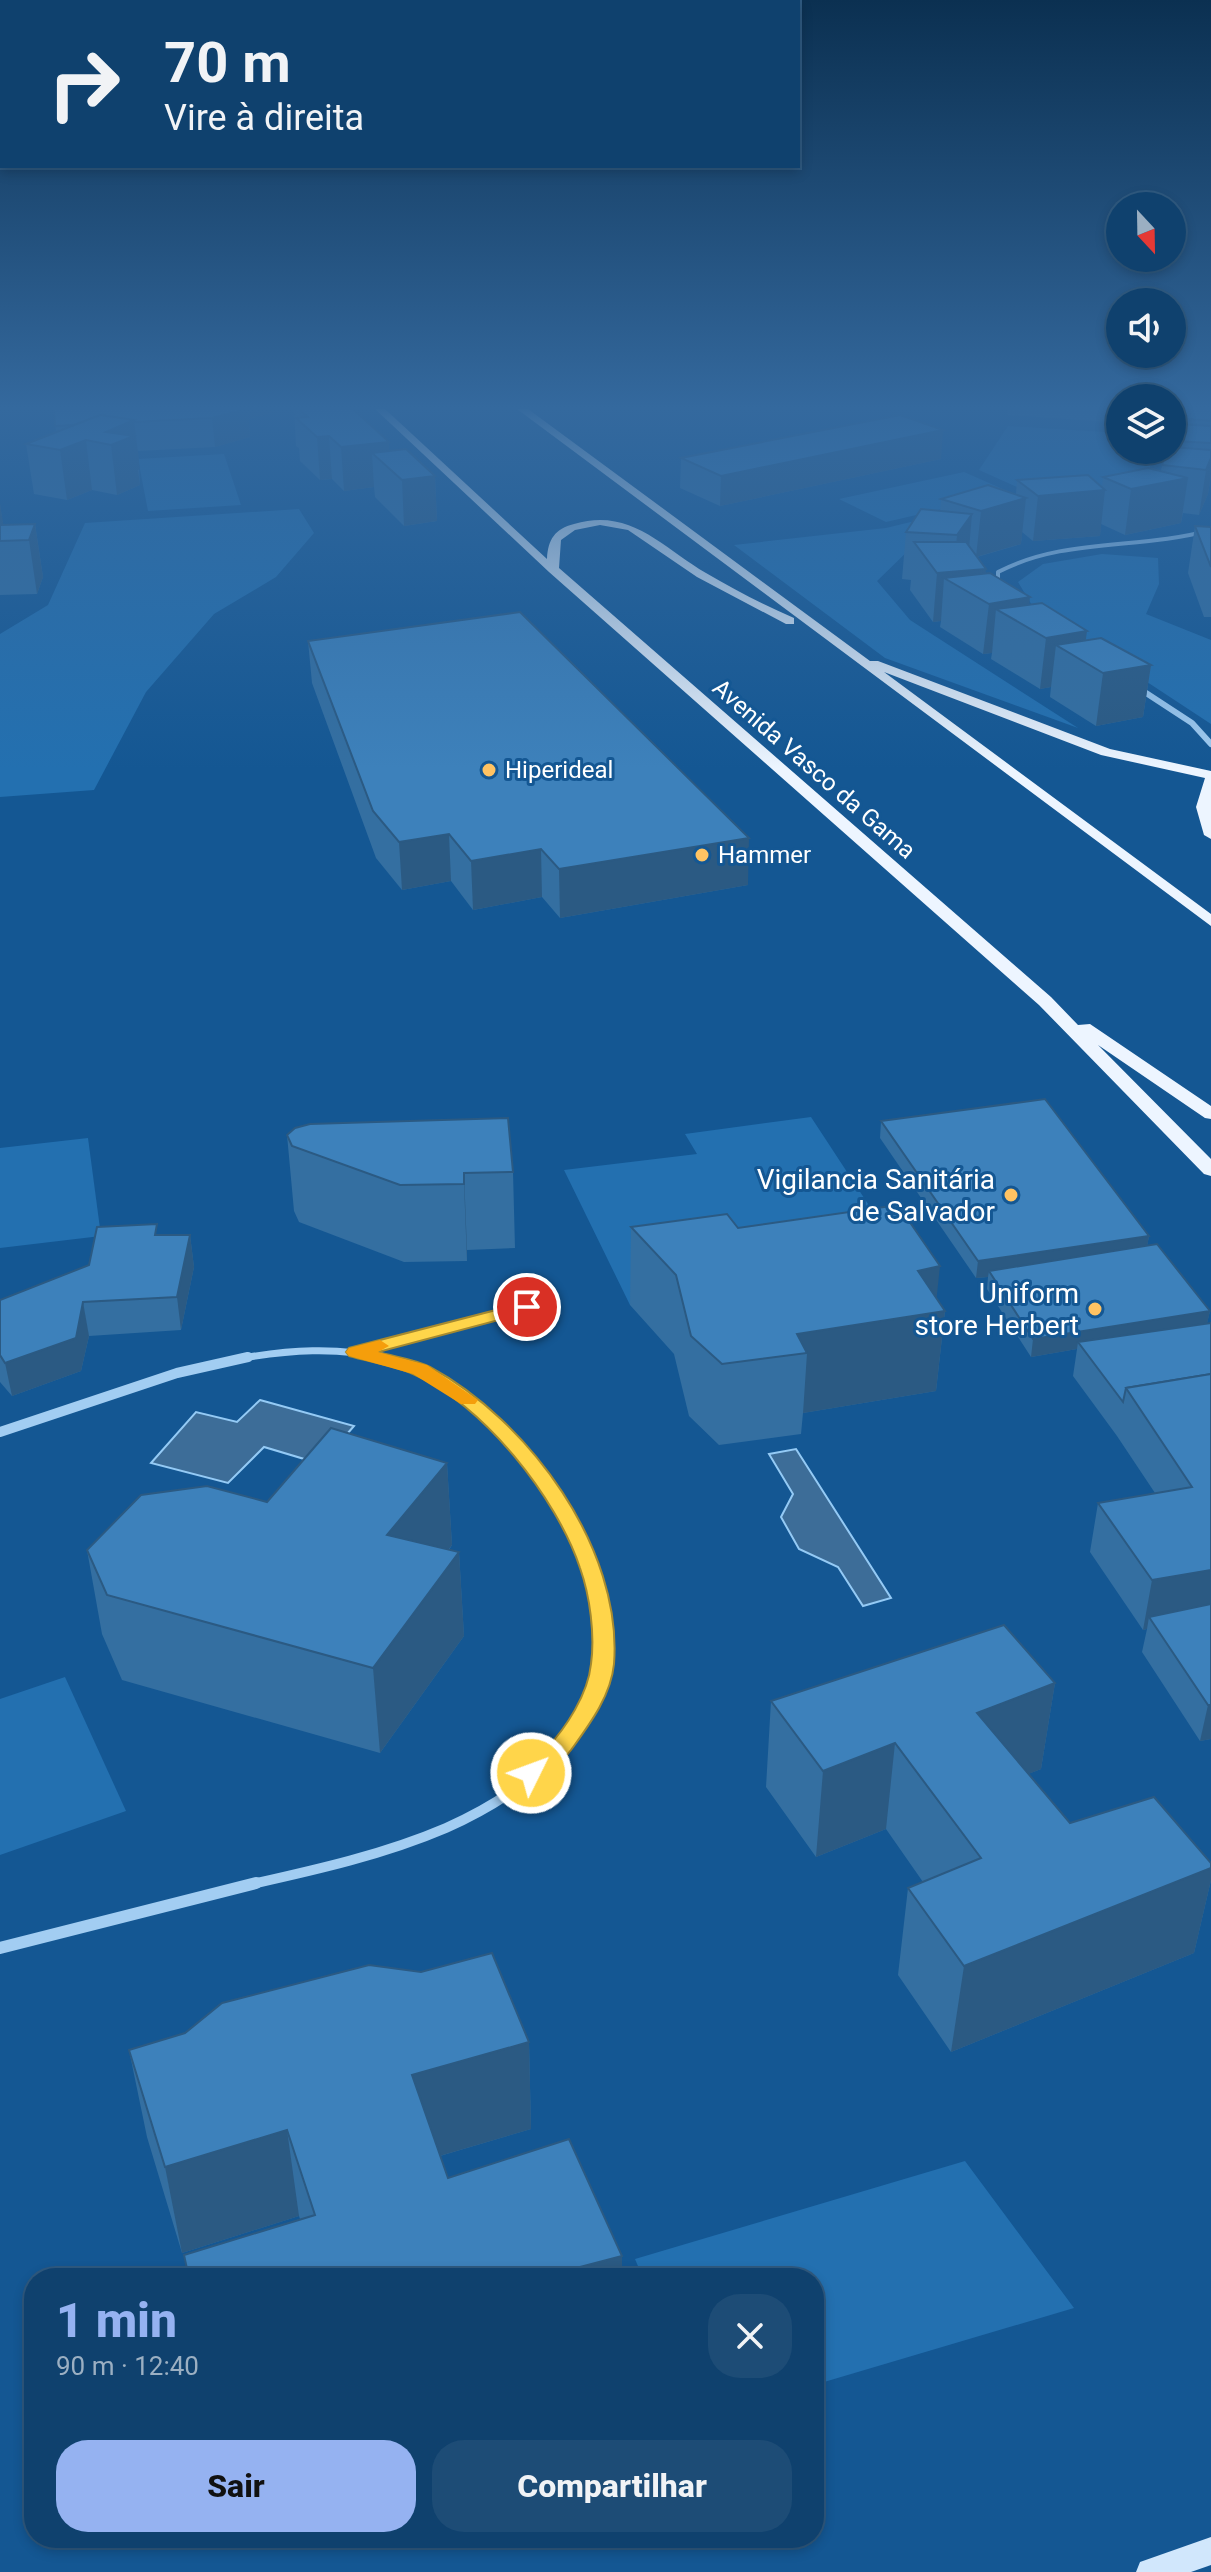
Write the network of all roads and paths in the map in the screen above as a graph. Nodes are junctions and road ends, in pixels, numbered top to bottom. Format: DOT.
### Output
graph roads {
  1 [pos="508,529"];
  2 [pos="572,529"];
  3 [pos="635,529"];
  4 [pos="682,529"];
  5 [pos="1211,530"];
  6 [pos="553,570"];
  7 [pos="1003,596"];
  8 [pos="833,643"];
  9 [pos="847,653"];
  10 [pos="1131,684"];
  11 [pos="1211,744"];
  12 [pos="1211,778"];
  13 [pos="1211,835"];
  14 [pos="1211,921"];
  15 [pos="1045,1001"];
  16 [pos="1211,1114"];
  17 [pos="1211,1170"];
  18 [pos="527,1307"];
  19 [pos="356,1352"];
  20 [pos="0,1432"];
  21 [pos="0,1948"];
  22 [pos="1211,2551"];
  23 [pos="1150,2572"];
  1 -- 6 [label="main road, Avenida Vasco da Gama"];
  2 -- 6 [label="main road"];
  3 -- 8 [label="main road"];
  4 -- 8 [label="main road"];
  5 -- 7 [label="street"];
  6 -- 15 [label="main road, Avenida Vasco da Gama"];
  8 -- 9 [label="main road"];
  9 -- 12 [label="main road"];
  9 -- 14 [label="main road"];
  10 -- 11 [label="street"];
  12 -- 13 [label="main road"];
  15 -- 16 [label="main road"];
  15 -- 17 [label="main road, Avenida Vasco da Gama"];
  18 -- 19 [label="street"];
  19 -- 20 [label="street"];
  19 -- 21 [label="street"];
  22 -- 23 [label="street"];
}
